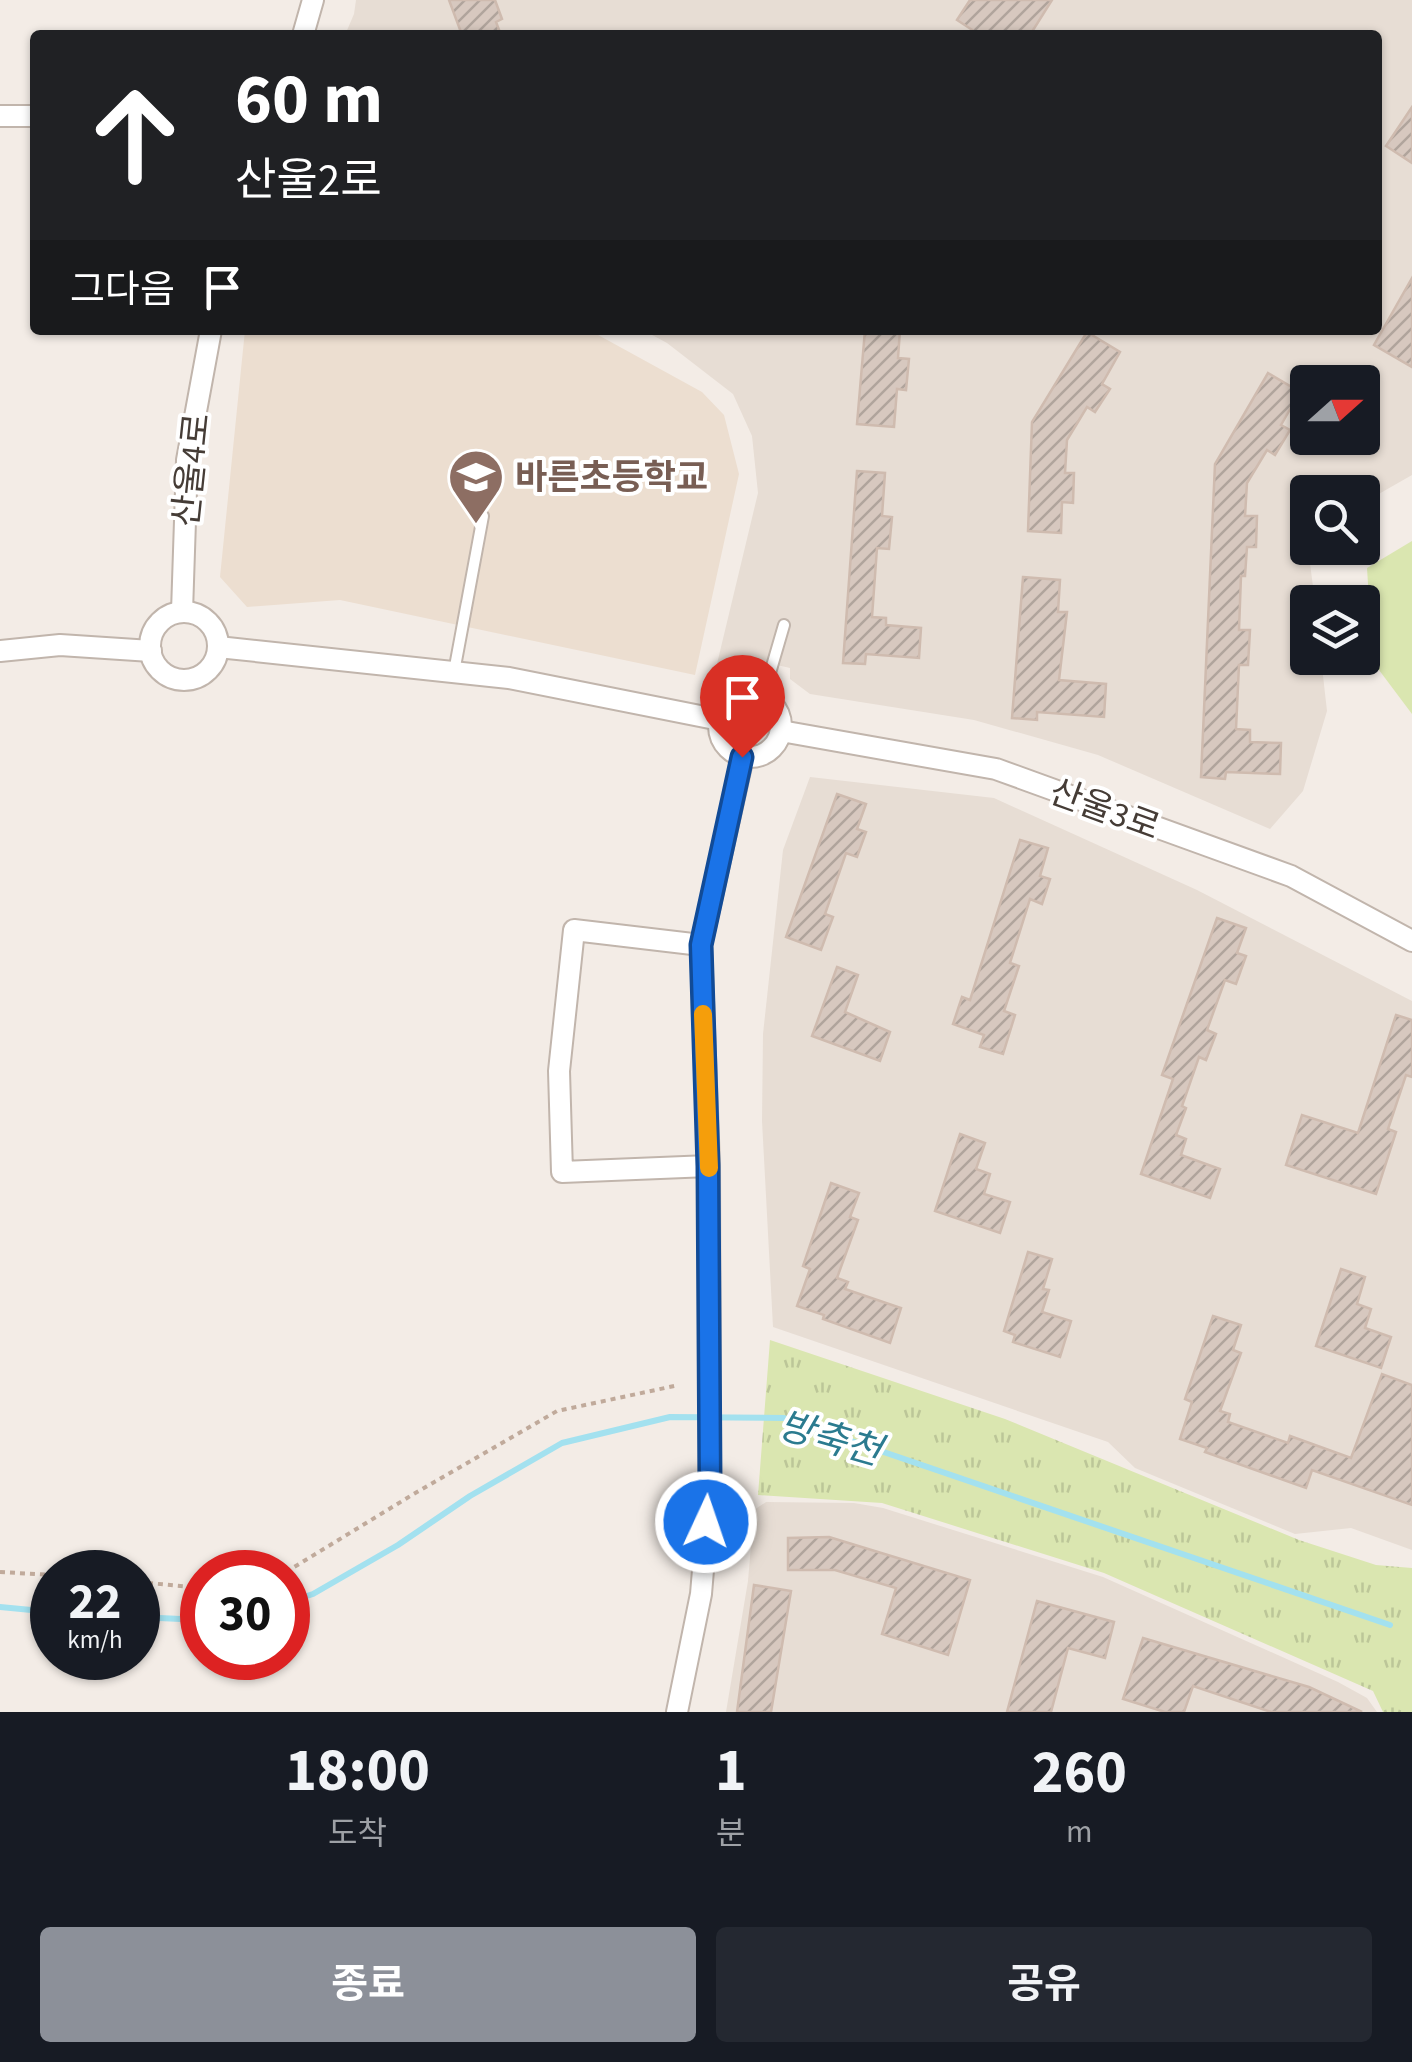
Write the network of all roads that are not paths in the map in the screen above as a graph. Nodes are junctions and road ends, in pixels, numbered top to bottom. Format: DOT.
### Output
graph roads {
  1 [pos="313,0"];
  2 [pos="304,30"];
  3 [pos="0,116"];
  4 [pos="30,116"];
  5 [pos="211,335"];
  6 [pos="483,516"];
  7 [pos="182,612"];
  8 [pos="784,625"];
  9 [pos="218,647"];
  10 [pos="0,651"];
  11 [pos="151,651"];
  12 [pos="454,672"];
  13 [pos="764,698"];
  14 [pos="720,720"];
  15 [pos="781,731"];
  16 [pos="742,757"];
  17 [pos="1412,941"];
  18 [pos="701,945"];
  19 [pos="708,1166"];
  20 [pos="676,1712"];
  1 -- 2 [label="street"];
  3 -- 4 [label="street"];
  5 -- 7 [label="street, 산울4로"];
  6 -- 12 [label="lane"];
  7 -- 9 [label="street"];
  7 -- 11 [label="street"];
  8 -- 13 [label="lane"];
  9 -- 11 [label="street"];
  9 -- 12 [label="street"];
  10 -- 11 [label="street"];
  12 -- 14 [label="street"];
  13 -- 14 [label="street"];
  13 -- 15 [label="street"];
  14 -- 16 [label="street"];
  15 -- 16 [label="street"];
  15 -- 17 [label="street, 산울3로"];
  16 -- 18 [label="street"];
  18 -- 19 [label="street"];
  18 -- 19 [label="street"];
  19 -- 20 [label="street"];
}
